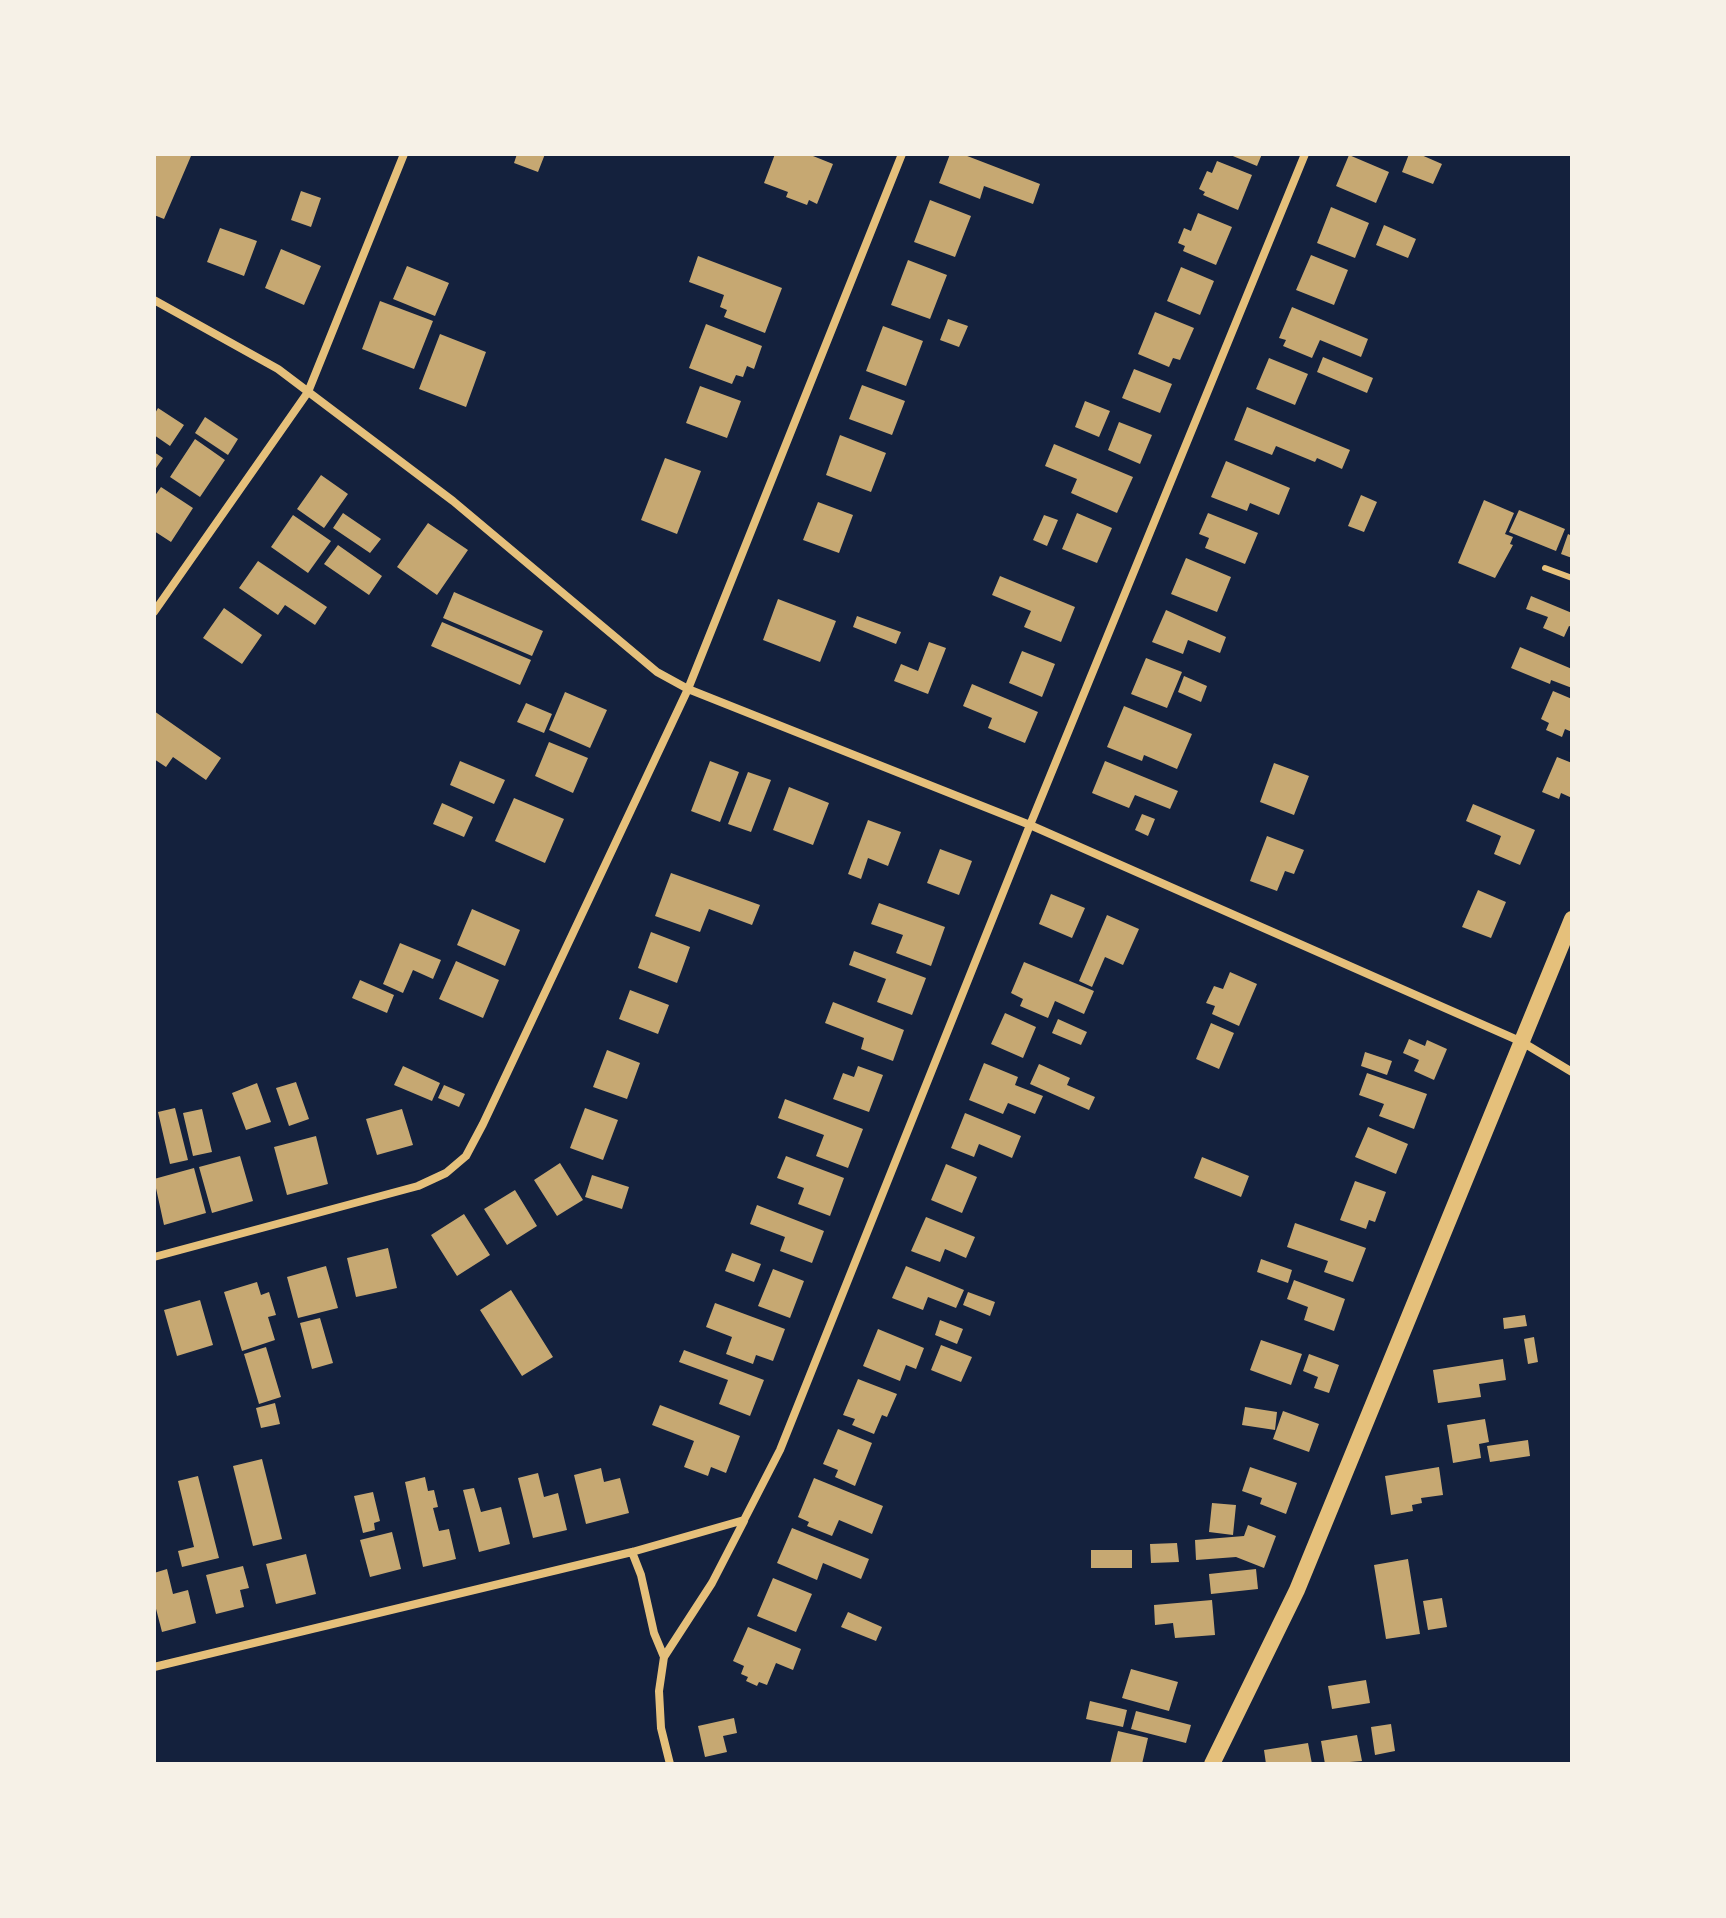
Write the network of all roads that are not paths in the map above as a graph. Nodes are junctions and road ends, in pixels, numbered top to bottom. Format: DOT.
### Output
graph roads {
  1 [pos="404,154"];
  2 [pos="902,154"];
  3 [pos="1305,154"];
  4 [pos="154,300"];
  5 [pos="308,392"];
  6 [pos="1545,568"];
  7 [pos="1572,578"];
  8 [pos="154,612"];
  9 [pos="688,689"];
  10 [pos="1030,825"];
  11 [pos="1572,919"];
  12 [pos="1522,1042"];
  13 [pos="1572,1072"];
  14 [pos="154,1257"];
  15 [pos="744,1520"];
  16 [pos="632,1552"];
  17 [pos="664,1657"];
  18 [pos="154,1667"];
  19 [pos="670,1764"];
  20 [pos="1212,1764"];
  1 -- 5 [label="street"];
  2 -- 9 [label="street"];
  3 -- 10 [label="street"];
  4 -- 5 [label="street"];
  5 -- 8 [label="street"];
  5 -- 9 [label="street"];
  6 -- 7 [label="lane"];
  9 -- 10 [label="street"];
  9 -- 14 [label="street"];
  10 -- 12 [label="street"];
  10 -- 15 [label="street"];
  11 -- 12 [label="main road"];
  12 -- 13 [label="street"];
  12 -- 20 [label="main road"];
  15 -- 16 [label="street"];
  15 -- 17 [label="street"];
  16 -- 17 [label="street"];
  16 -- 18 [label="street"];
  17 -- 19 [label="street"];
}
